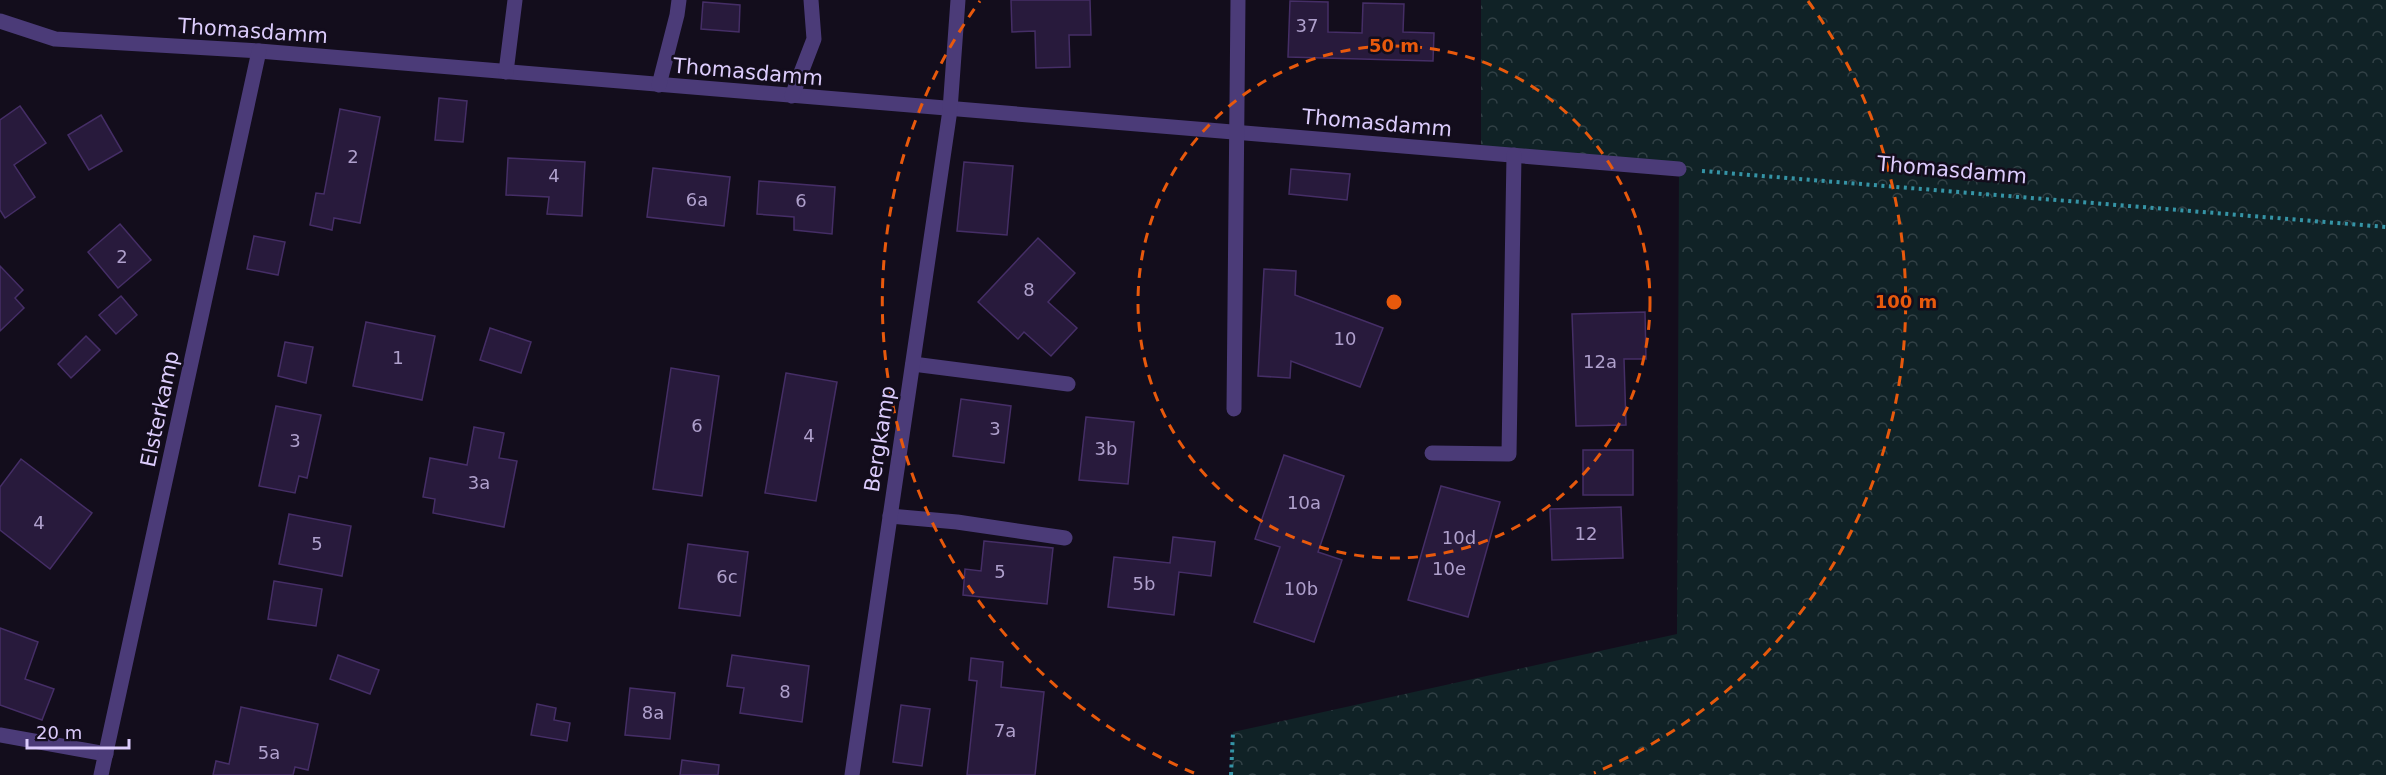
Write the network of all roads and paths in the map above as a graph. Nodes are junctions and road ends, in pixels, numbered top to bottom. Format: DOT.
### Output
graph roads {
  1 [pos="515,0"];
  2 [pos="679,0"];
  3 [pos="811,0"];
  4 [pos="958,0"];
  5 [pos="1238,0"];
  6 [pos="0,21"];
  7 [pos="260,51"];
  8 [pos="506,72"];
  9 [pos="659,85"];
  10 [pos="792,96"];
  11 [pos="950,110"];
  12 [pos="1237,133"];
  13 [pos="1514,155"];
  14 [pos="1679,169"];
  15 [pos="2386,227"];
  16 [pos="913,364"];
  17 [pos="1068,384"];
  18 [pos="1234,409"];
  19 [pos="1432,453"];
  20 [pos="890,516"];
  21 [pos="1065,538"];
  22 [pos="1233,732"];
  23 [pos="0,735"];
  24 [pos="106,754"];
  25 [pos="101,775"];
  26 [pos="852,775"];
  27 [pos="1231,775"];
  1 -- 8 [label="street"];
  2 -- 9 [label="street"];
  3 -- 10 [label="street"];
  4 -- 11 [label="street"];
  5 -- 12 [label="street"];
  6 -- 7 [label="street, Thomasdamm"];
  7 -- 8 [label="street, Thomasdamm"];
  7 -- 24 [label="street, Elsterkamp"];
  8 -- 9 [label="street, Thomasdamm"];
  9 -- 10 [label="street, Thomasdamm"];
  10 -- 11 [label="street, Thomasdamm"];
  11 -- 12 [label="street, Thomasdamm"];
  11 -- 16 [label="street, Bergkamp"];
  12 -- 13 [label="street, Thomasdamm"];
  12 -- 18 [label="street"];
  13 -- 14 [label="street, Thomasdamm"];
  13 -- 19 [label="street"];
  14 -- 15 [label="path, Thomasdamm"];
  16 -- 17 [label="street"];
  16 -- 20 [label="street, Bergkamp"];
  20 -- 21 [label="street"];
  20 -- 26 [label="street, Bergkamp"];
  22 -- 27 [label="path"];
  23 -- 24 [label="street"];
  24 -- 25 [label="street, Elsterkamp"];
}
